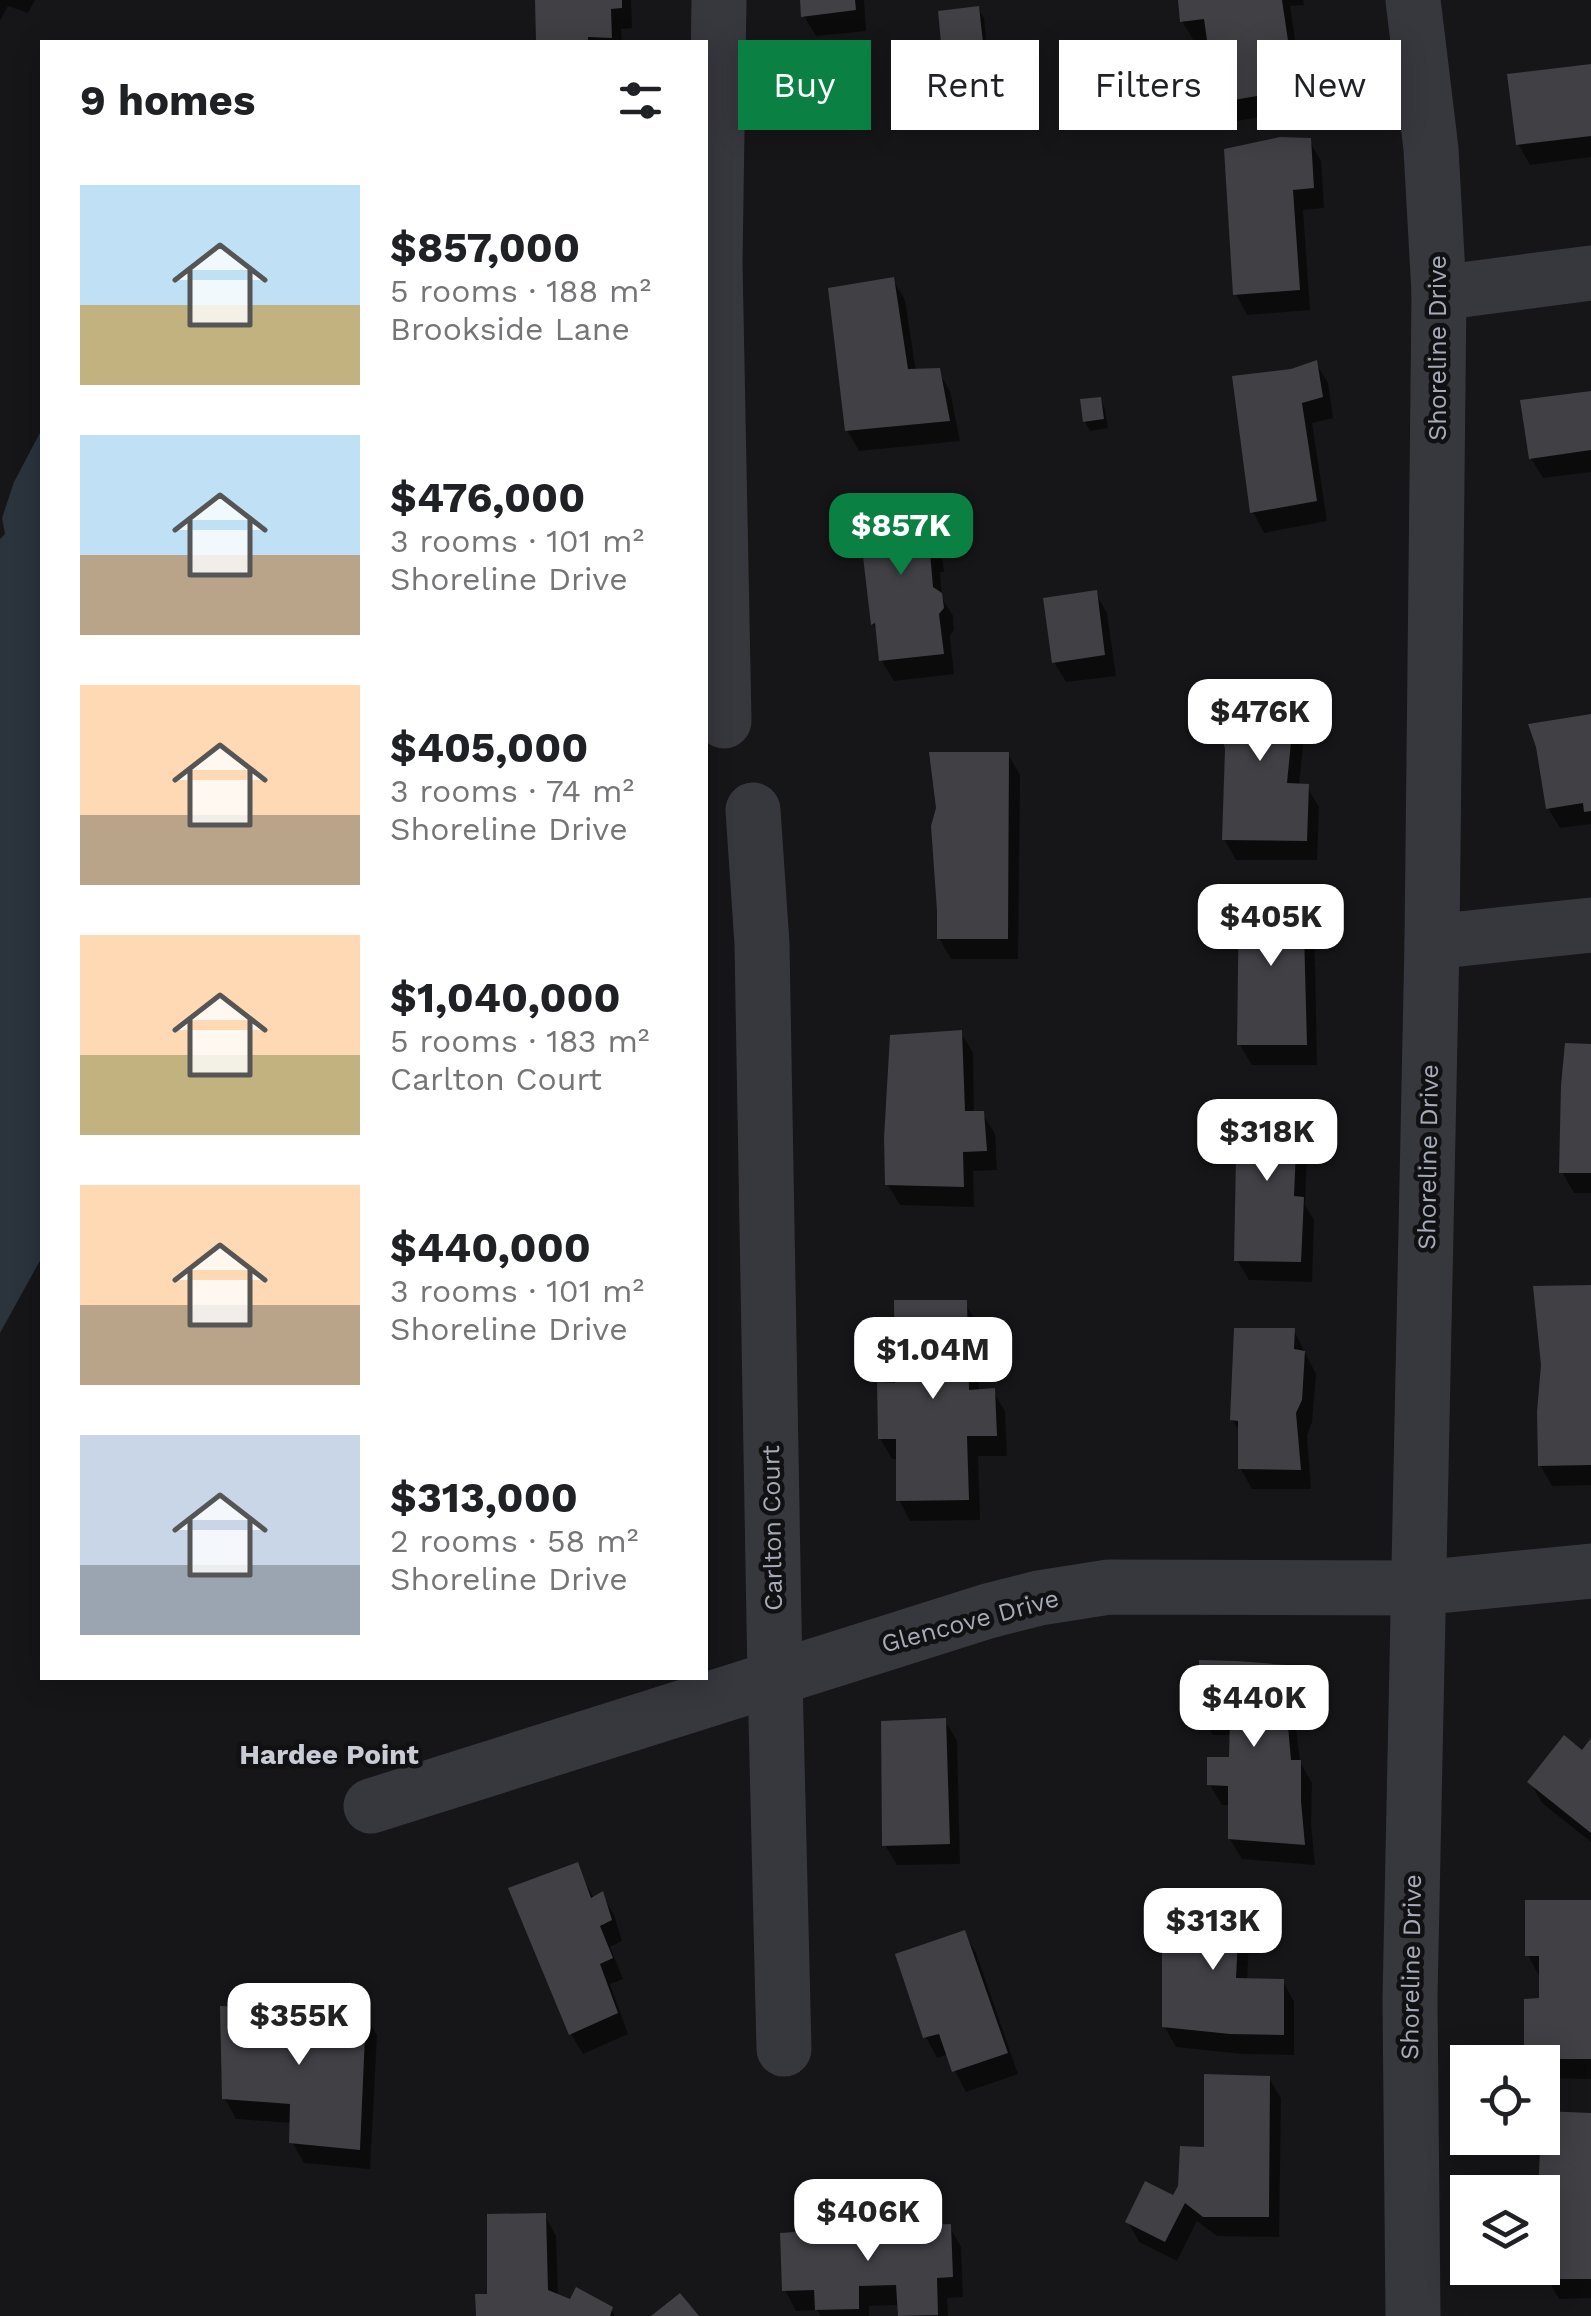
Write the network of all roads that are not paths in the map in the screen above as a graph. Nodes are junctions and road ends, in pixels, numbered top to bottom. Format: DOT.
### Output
graph roads {
  1 [pos="719,0"];
  2 [pos="1413,0"];
  3 [pos="1591,273"];
  4 [pos="1439,293"];
  5 [pos="724,721"];
  6 [pos="753,810"];
  7 [pos="1591,925"];
  8 [pos="1432,942"];
  9 [pos="1591,1570"];
  10 [pos="1419,1588"];
  11 [pos="775,1678"];
  12 [pos="371,1806"];
  13 [pos="784,2049"];
  14 [pos="1413,2316"];
  1 -- 5 [label="street"];
  2 -- 4 [label="street, Shoreline Drive"];
  3 -- 4 [label="street"];
  4 -- 8 [label="street, Shoreline Drive"];
  6 -- 11 [label="street, Carlton Court"];
  7 -- 8 [label="street"];
  8 -- 10 [label="street, Shoreline Drive"];
  9 -- 10 [label="street, Glencove Drive"];
  10 -- 11 [label="street, Glencove Drive"];
  10 -- 14 [label="street, Shoreline Drive"];
  11 -- 12 [label="street, Glencove Drive"];
  11 -- 13 [label="street, Carlton Court"];
}
